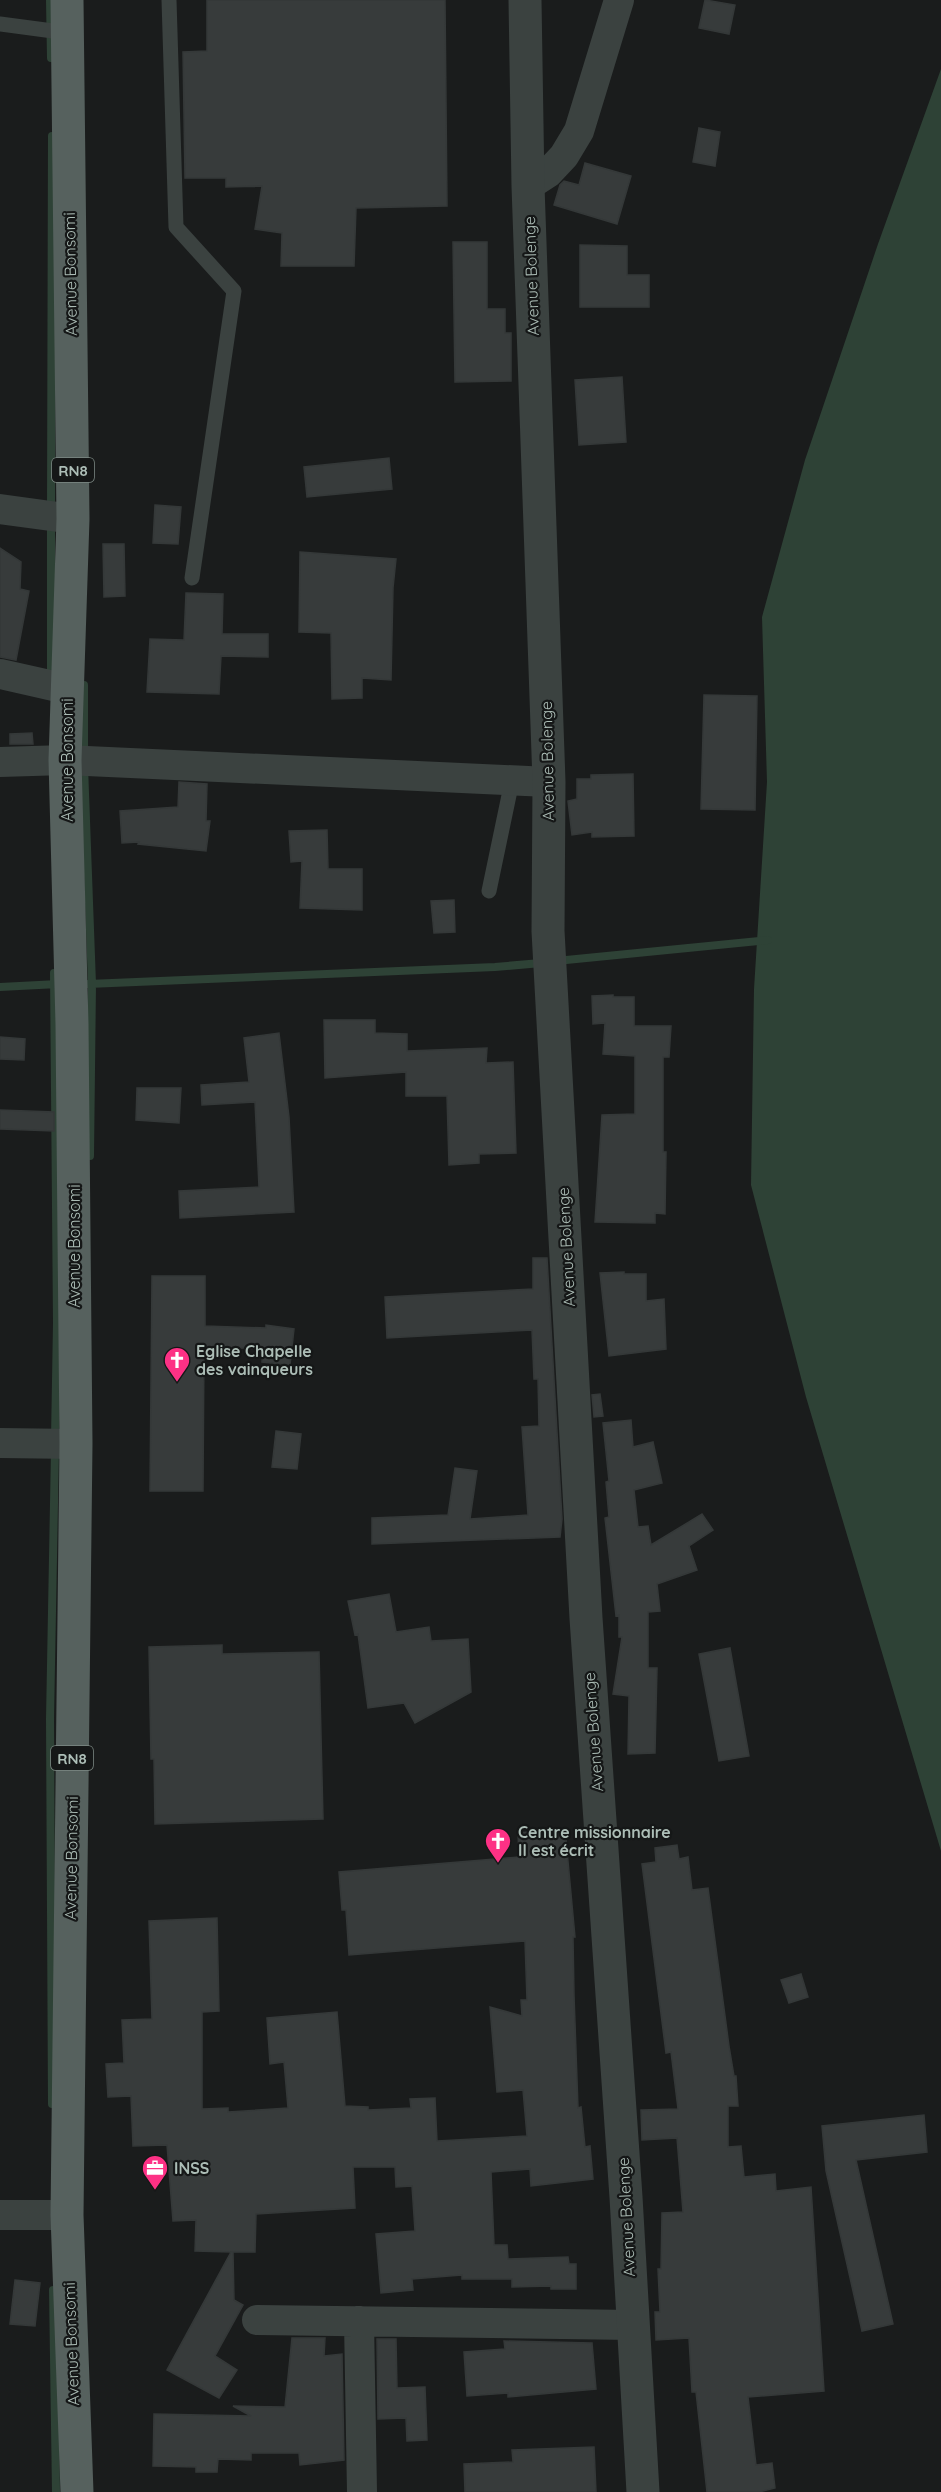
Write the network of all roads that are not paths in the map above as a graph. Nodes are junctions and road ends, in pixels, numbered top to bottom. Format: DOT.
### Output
graph roads {
  1 [pos="67,0"];
  2 [pos="169,0"];
  3 [pos="525,0"];
  4 [pos="619,0"];
  5 [pos="0,24"];
  6 [pos="68,33"];
  7 [pos="528,186"];
  8 [pos="0,509"];
  9 [pos="73,519"];
  10 [pos="192,578"];
  11 [pos="0,674"];
  12 [pos="67,689"];
  13 [pos="64,760"];
  14 [pos="0,762"];
  15 [pos="512,781"];
  16 [pos="549,782"];
  17 [pos="489,891"];
  18 [pos="0,1443"];
  19 [pos="76,1444"];
  20 [pos="0,2215"];
  21 [pos="67,2215"];
  22 [pos="257,2320"];
  23 [pos="359,2321"];
  24 [pos="633,2325"];
  25 [pos="77,2492"];
  26 [pos="362,2492"];
  27 [pos="643,2492"];
  1 -- 6 [label="main road, Avenue Bonsomi / RN8"];
  2 -- 10 [label="lane"];
  3 -- 7 [label="street, Avenue Bolenge"];
  4 -- 7 [label="street"];
  5 -- 6 [label="lane"];
  6 -- 9 [label="main road, Avenue Bonsomi / RN8"];
  7 -- 16 [label="street, Avenue Bolenge"];
  8 -- 9 [label="street"];
  9 -- 12 [label="main road, Avenue Bonsomi / RN8"];
  11 -- 12 [label="street"];
  12 -- 13 [label="main road, Avenue Bonsomi / RN8"];
  13 -- 14 [label="street"];
  13 -- 15 [label="street"];
  13 -- 19 [label="main road, Avenue Bonsomi / RN8"];
  15 -- 16 [label="street"];
  15 -- 17 [label="lane"];
  16 -- 24 [label="street, Avenue Bolenge"];
  18 -- 19 [label="street"];
  19 -- 21 [label="main road, Avenue Bonsomi / RN8"];
  20 -- 21 [label="street"];
  21 -- 25 [label="main road, Avenue Bonsomi / RN8"];
  22 -- 23 [label="street"];
  23 -- 24 [label="street"];
  23 -- 26 [label="street"];
  24 -- 27 [label="street, Avenue Bolenge"];
}
